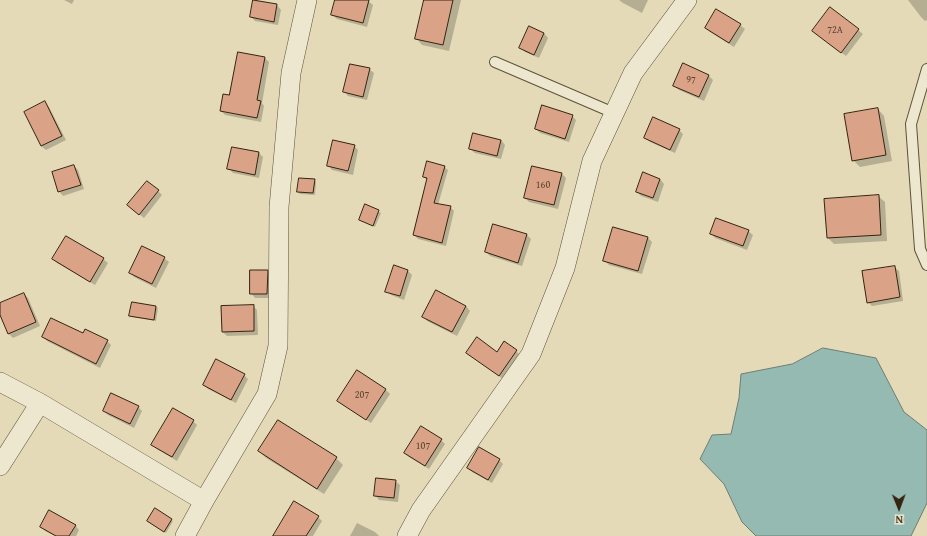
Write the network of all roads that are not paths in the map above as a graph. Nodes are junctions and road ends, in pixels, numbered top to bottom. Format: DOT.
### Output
graph roads {
  1 [pos="307,0"];
  2 [pos="687,0"];
  3 [pos="495,62"];
  4 [pos="927,69"];
  5 [pos="614,113"];
  6 [pos="927,265"];
  7 [pos="0,382"];
  8 [pos="40,403"];
  9 [pos="0,466"];
  10 [pos="204,501"];
  11 [pos="185,536"];
  12 [pos="407,536"];
  1 -- 10 [label="street"];
  2 -- 5 [label="street"];
  3 -- 5 [label="lane"];
  4 -- 6 [label="lane"];
  5 -- 12 [label="street"];
  7 -- 8 [label="street"];
  8 -- 9 [label="street"];
  8 -- 10 [label="street"];
  10 -- 11 [label="street"];
}
